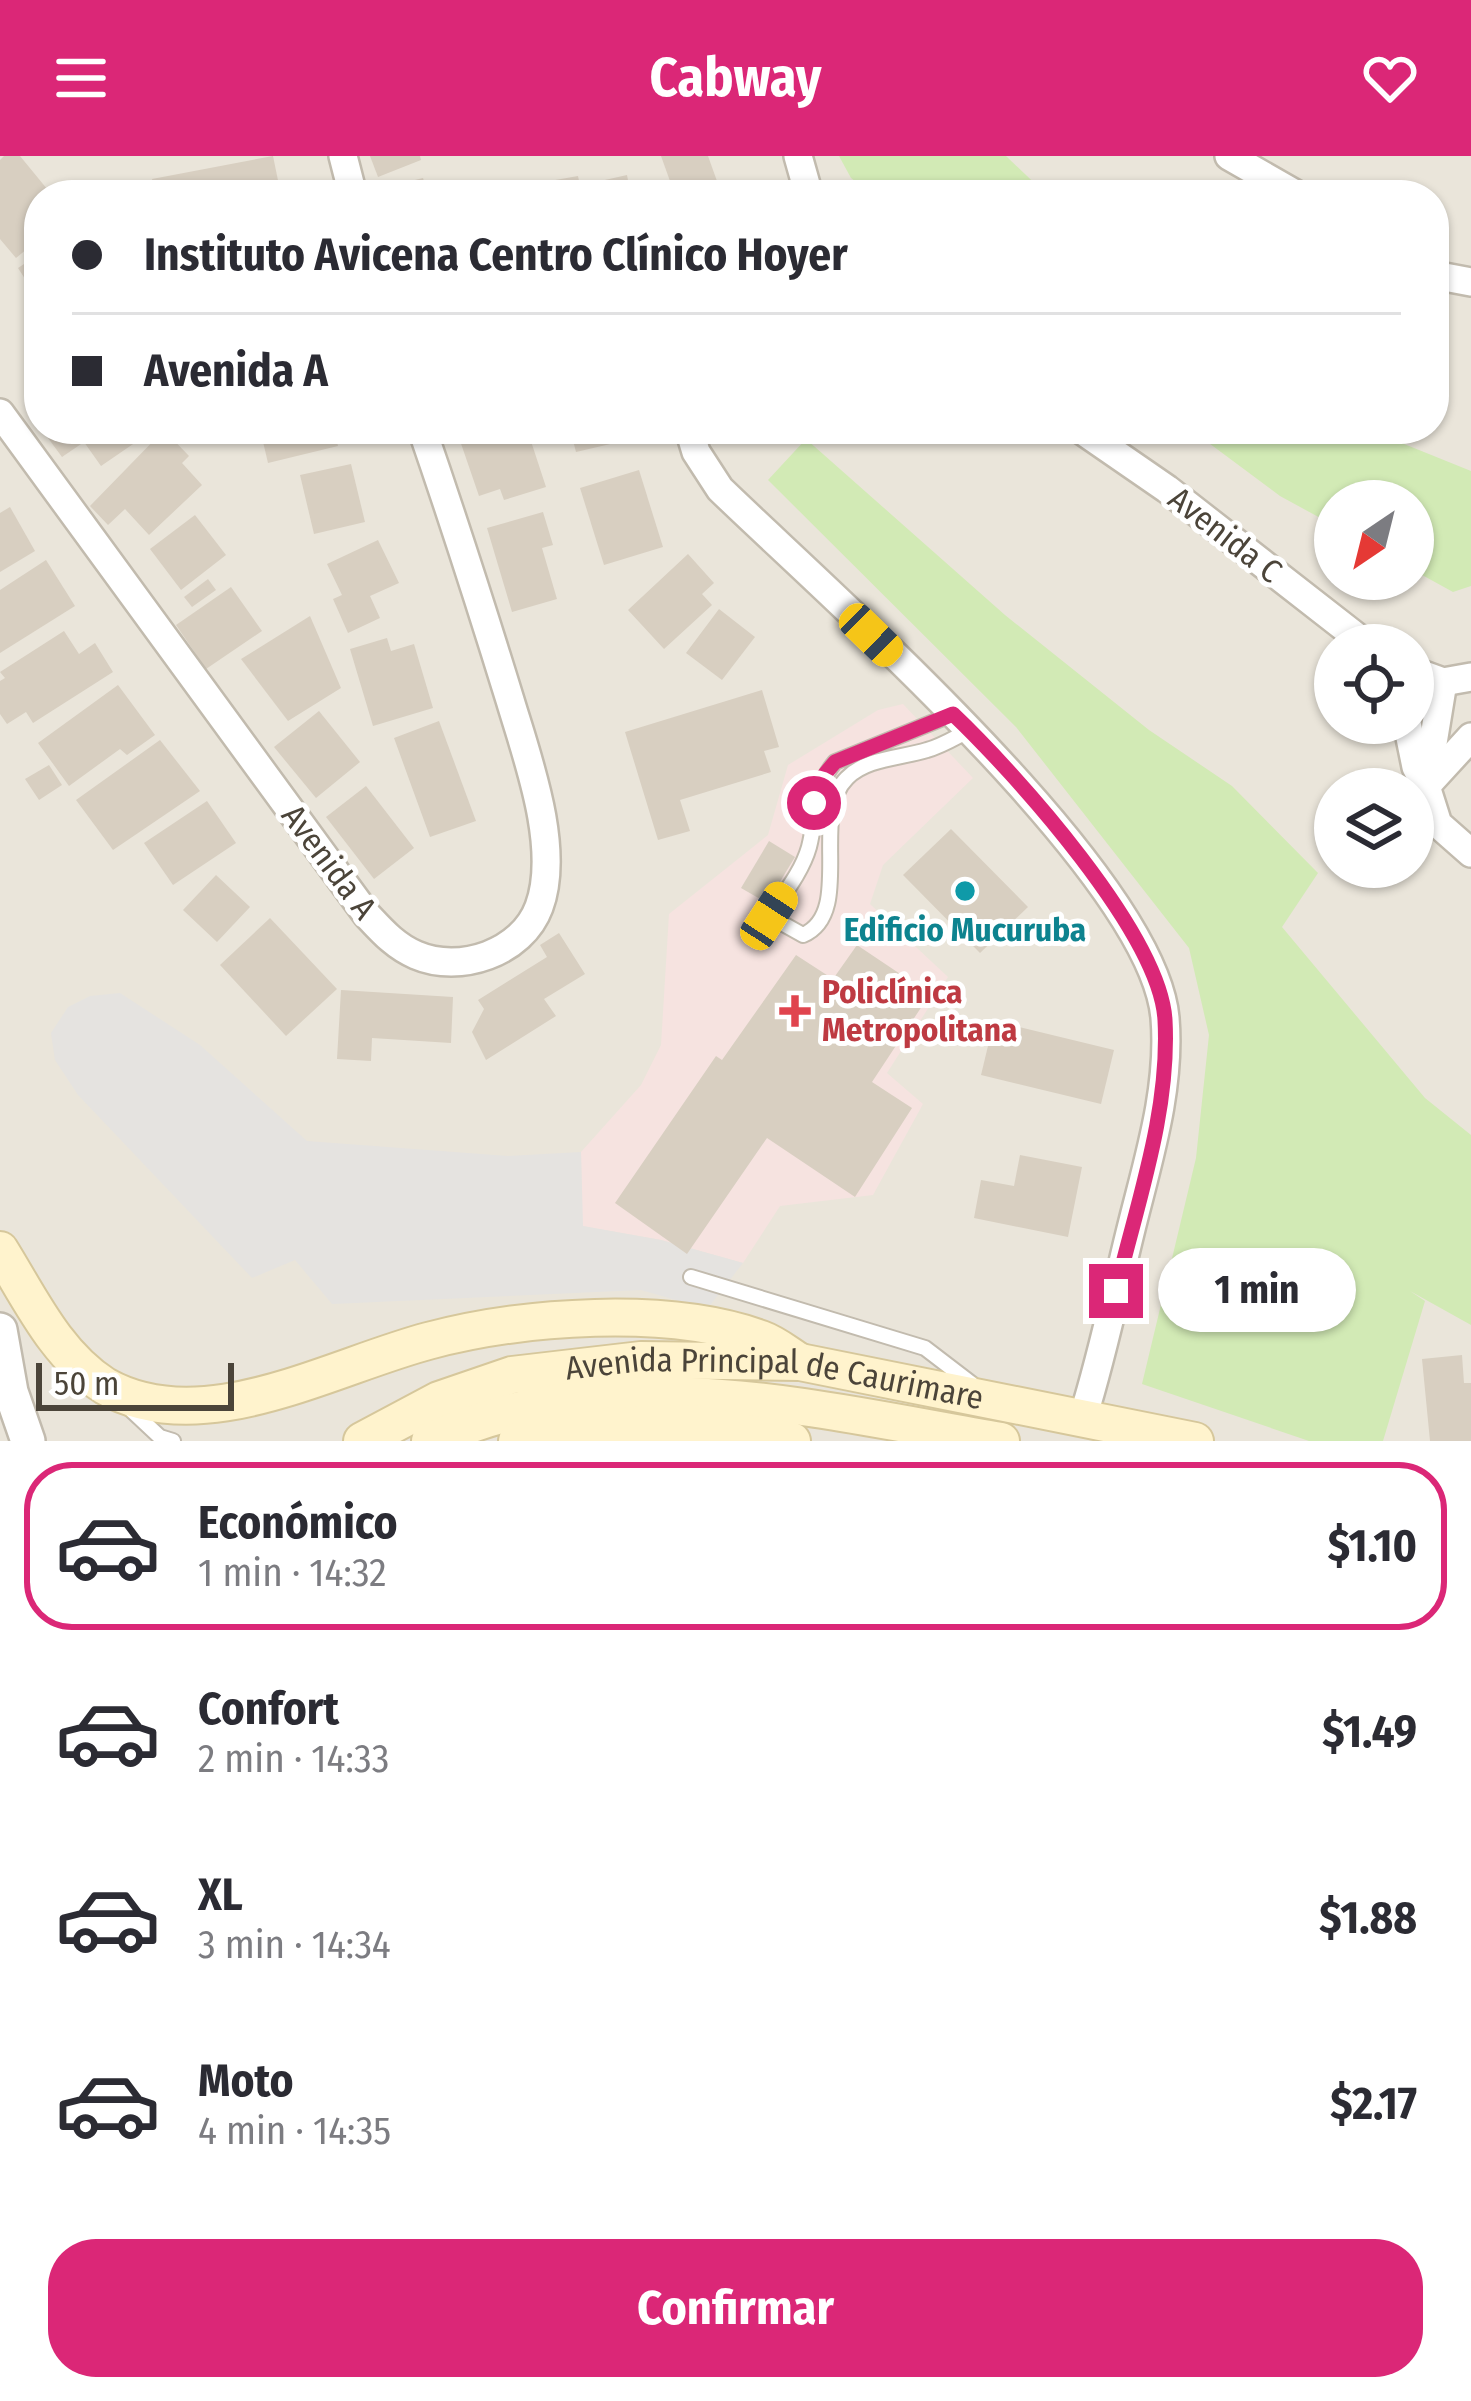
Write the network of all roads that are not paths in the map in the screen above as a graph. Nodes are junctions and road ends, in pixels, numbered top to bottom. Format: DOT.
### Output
graph roads {
  1 [pos="1229,156"];
  2 [pos="1271,180"];
  3 [pos="0,412"];
  4 [pos="427,444"];
  5 [pos="694,444"];
  6 [pos="1102,444"];
  7 [pos="1340,624"];
  8 [pos="1457,680"];
  9 [pos="962,722"];
  10 [pos="1471,737"];
  11 [pos="1431,768"];
  12 [pos="1434,777"];
  13 [pos="1434,811"];
  14 [pos="1471,853"];
  15 [pos="0,1250"];
  16 [pos="691,1277"];
  17 [pos="0,1330"];
  18 [pos="800,1362"];
  19 [pos="106,1387"];
  20 [pos="990,1398"];
  21 [pos="1083,1429"];
  22 [pos="764,1439"];
  23 [pos="28,1441"];
  24 [pos="173,1441"];
  25 [pos="362,1441"];
  26 [pos="430,1441"];
  27 [pos="517,1441"];
  28 [pos="1001,1441"];
  29 [pos="1126,1441"];
  30 [pos="1195,1441"];
  1 -- 2 [label="street"];
  3 -- 4 [label="street, Avenida A"];
  5 -- 9 [label="street"];
  6 -- 7 [label="street, Avenida C"];
  8 -- 11 [label="street"];
  9 -- 9 [label="lane"];
  9 -- 21 [label="street"];
  10 -- 12 [label="street"];
  13 -- 14 [label="street"];
  15 -- 19 [label="main road"];
  16 -- 20 [label="lane"];
  17 -- 23 [label="street"];
  18 -- 19 [label="main road"];
  18 -- 20 [label="main road, Avenida Principal de Caurimare"];
  18 -- 25 [label="main road, Avenida Principal de Caurimare"];
  19 -- 24 [label="lane"];
  20 -- 21 [label="main road, Avenida Principal de Caurimare"];
  21 -- 29 [label="main road"];
  21 -- 30 [label="main road, Avenida Principal de Caurimare"];
  22 -- 27 [label="main road"];
  26 -- 28 [label="main road, Avenida Principal de Caurimare"];
}
